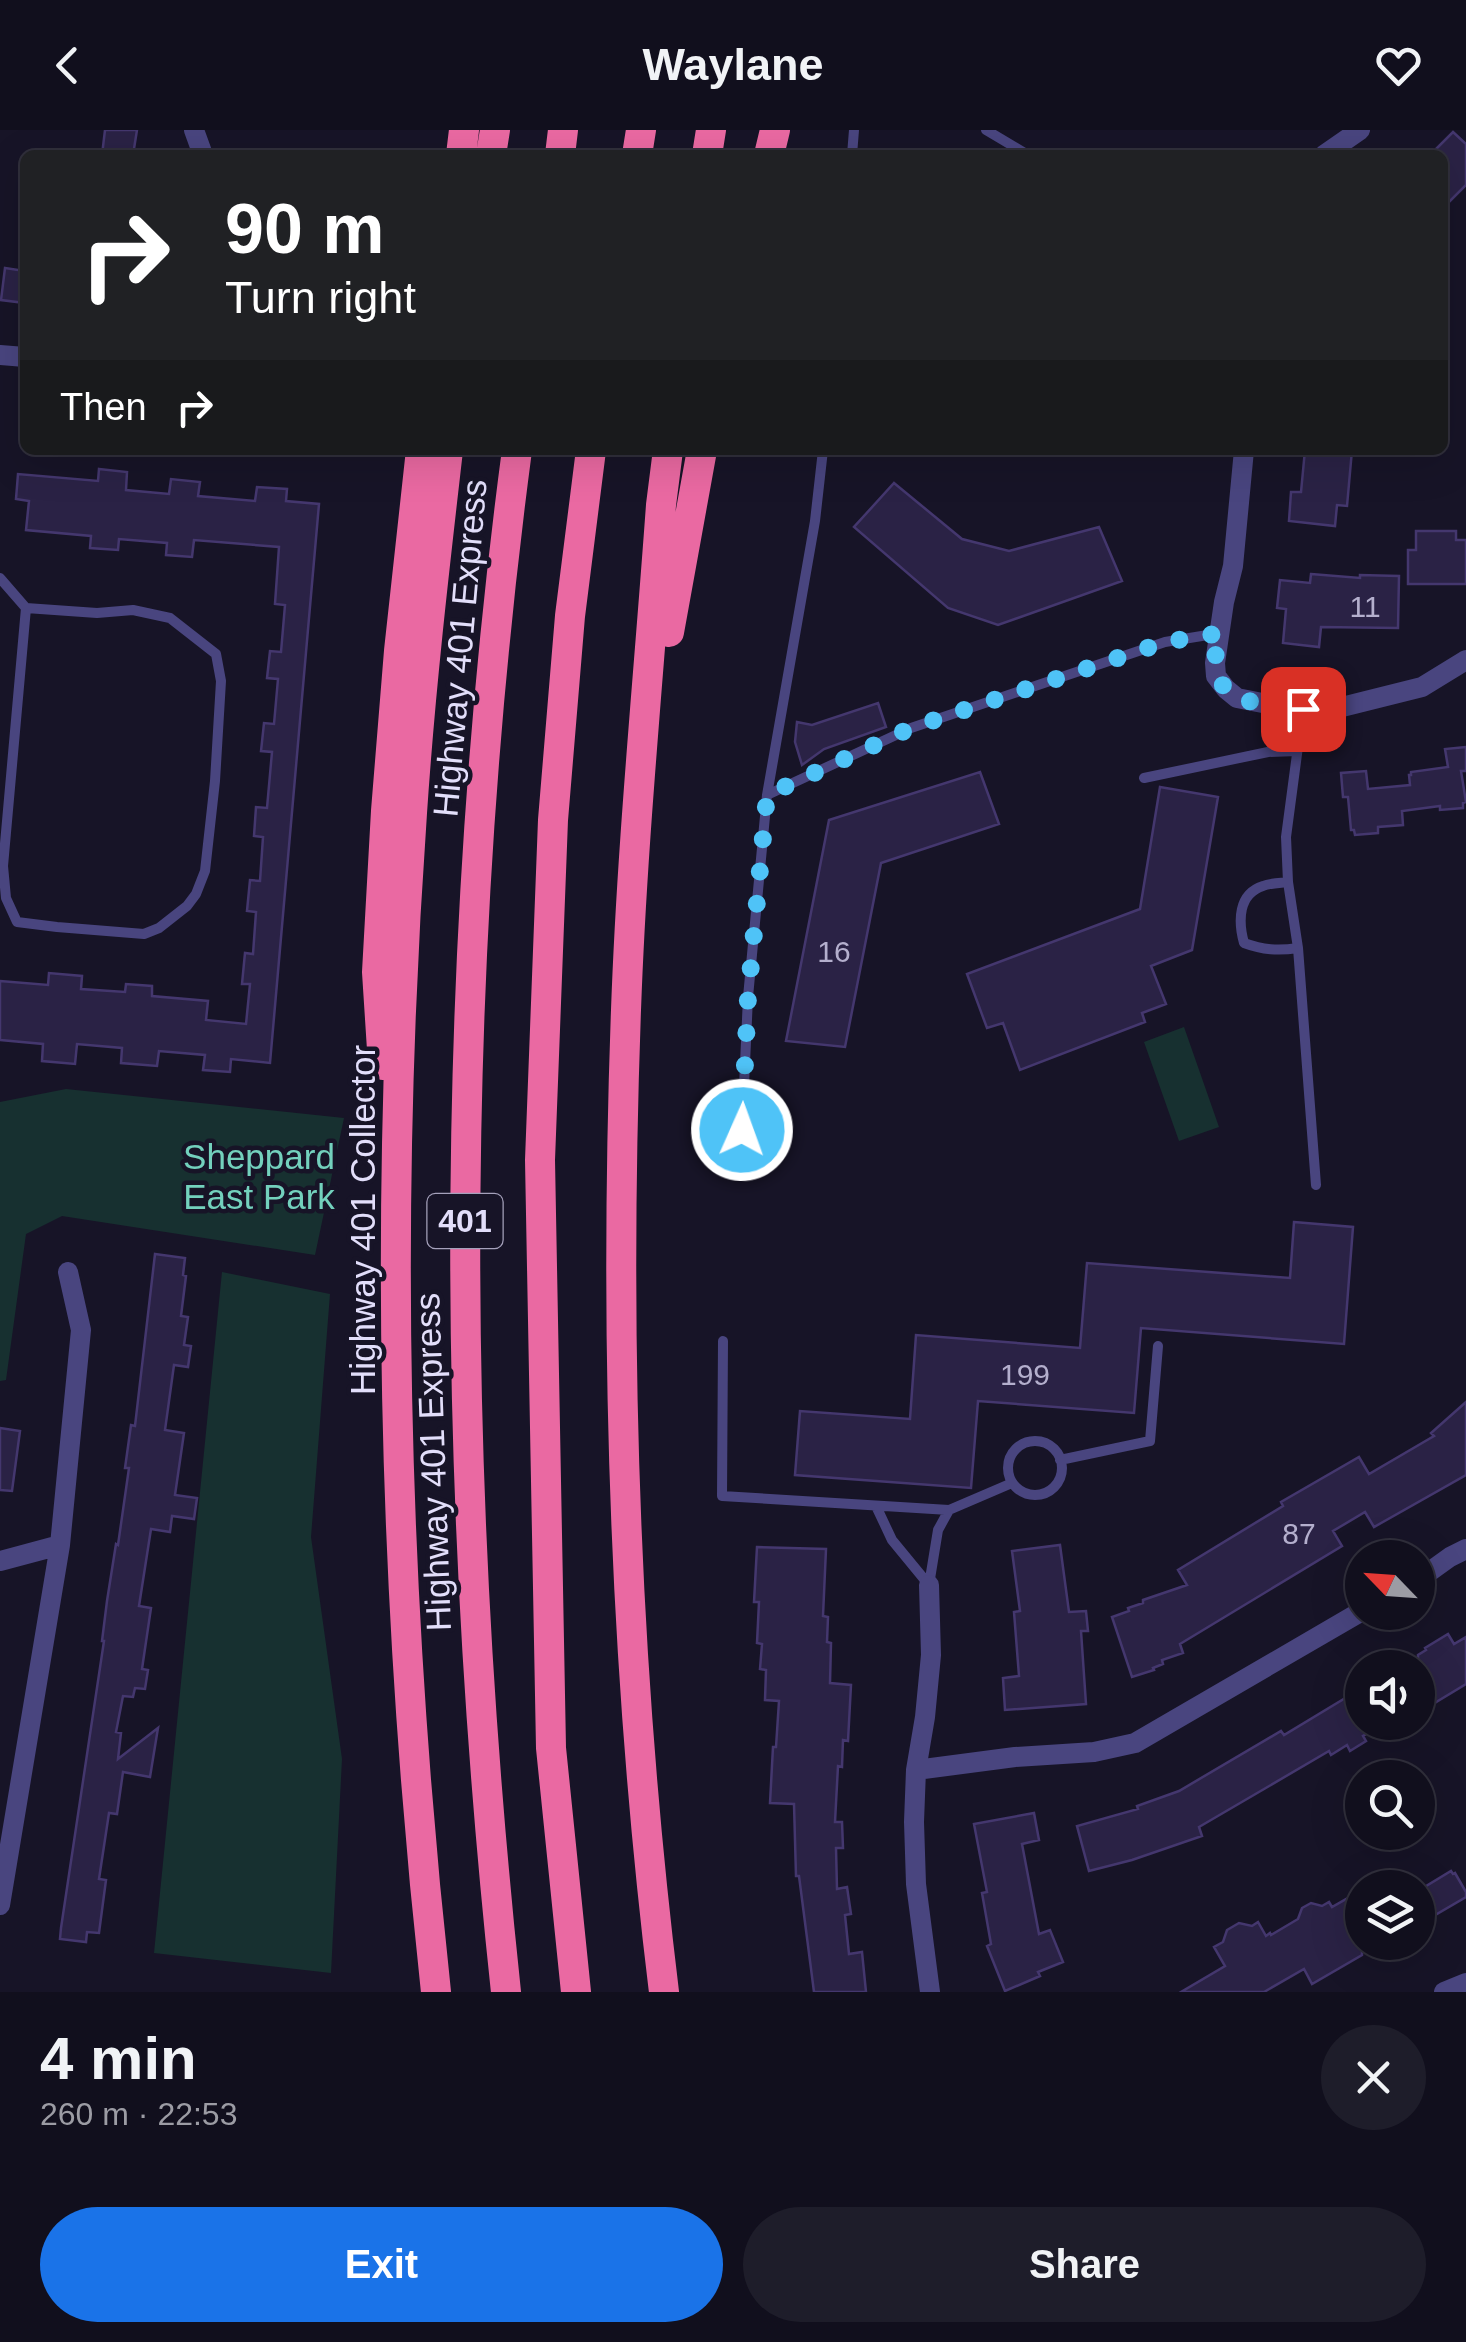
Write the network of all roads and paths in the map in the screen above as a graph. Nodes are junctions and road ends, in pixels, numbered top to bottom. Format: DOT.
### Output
graph roads {
  1 [pos="986,130"];
  2 [pos="1360,130"];
  3 [pos="1020,150"];
  4 [pos="1332,150"];
  5 [pos="421,455"];
  6 [pos="447,455"];
  7 [pos="516,455"];
  8 [pos="590,455"];
  9 [pos="667,455"];
  10 [pos="701,455"];
  11 [pos="822,455"];
  12 [pos="1244,455"];
  13 [pos="0,578"];
  14 [pos="26,608"];
  15 [pos="1221,633"];
  16 [pos="1466,660"];
  17 [pos="1303,709"];
  18 [pos="1298,752"];
  19 [pos="1144,778"];
  20 [pos="767,795"];
  21 [pos="639,798"];
  22 [pos="1288,882"];
  23 [pos="1298,948"];
  24 [pos="742,1130"];
  25 [pos="1316,1185"];
  26 [pos="68,1272"];
  27 [pos="397,1282"];
  28 [pos="723,1342"];
  29 [pos="1158,1346"];
  30 [pos="1060,1460"];
  31 [pos="1012,1483"];
  32 [pos="876,1506"];
  33 [pos="949,1510"];
  34 [pos="60,1545"];
  35 [pos="1466,1549"];
  36 [pos="0,1561"];
  37 [pos="1435,1568"];
  38 [pos="929,1585"];
  39 [pos="1345,1621"];
  40 [pos="916,1770"];
  41 [pos="0,1906"];
  42 [pos="1466,1983"];
  43 [pos="436,1992"];
  44 [pos="506,1992"];
  45 [pos="576,1992"];
  46 [pos="664,1992"];
  47 [pos="930,1992"];
  48 [pos="1444,1992"];
  1 -- 3 [label="lane"];
  2 -- 4 [label="street"];
  5 -- 27 [label="highway"];
  6 -- 27 [label="highway, Highway 401 Collector / 401"];
  7 -- 44 [label="highway, Highway 401 Express / 401"];
  8 -- 45 [label="highway, 401"];
  9 -- 21 [label="highway"];
  10 -- 21 [label="highway"];
  11 -- 20 [label="lane"];
  12 -- 15 [label="street"];
  13 -- 14 [label="lane"];
  14 -- 14 [label="lane"];
  15 -- 17 [label="street"];
  15 -- 20 [label="lane"];
  16 -- 17 [label="street"];
  17 -- 18 [label="lane"];
  18 -- 19 [label="lane"];
  18 -- 22 [label="lane"];
  20 -- 24 [label="lane"];
  21 -- 46 [label="highway"];
  22 -- 23 [label="lane"];
  22 -- 23 [label="lane"];
  23 -- 25 [label="lane"];
  26 -- 34 [label="street"];
  27 -- 43 [label="highway, Highway 401 Collector / 401"];
  28 -- 32 [label="lane"];
  29 -- 30 [label="lane"];
  30 -- 31 [label="lane"];
  30 -- 31 [label="lane"];
  31 -- 33 [label="lane"];
  32 -- 33 [label="lane"];
  32 -- 38 [label="lane"];
  33 -- 38 [label="lane"];
  34 -- 36 [label="street"];
  34 -- 41 [label="street"];
  35 -- 37 [label="street"];
  38 -- 40 [label="street"];
  39 -- 40 [label="street"];
  40 -- 47 [label="street"];
  42 -- 48 [label="street"];
}
